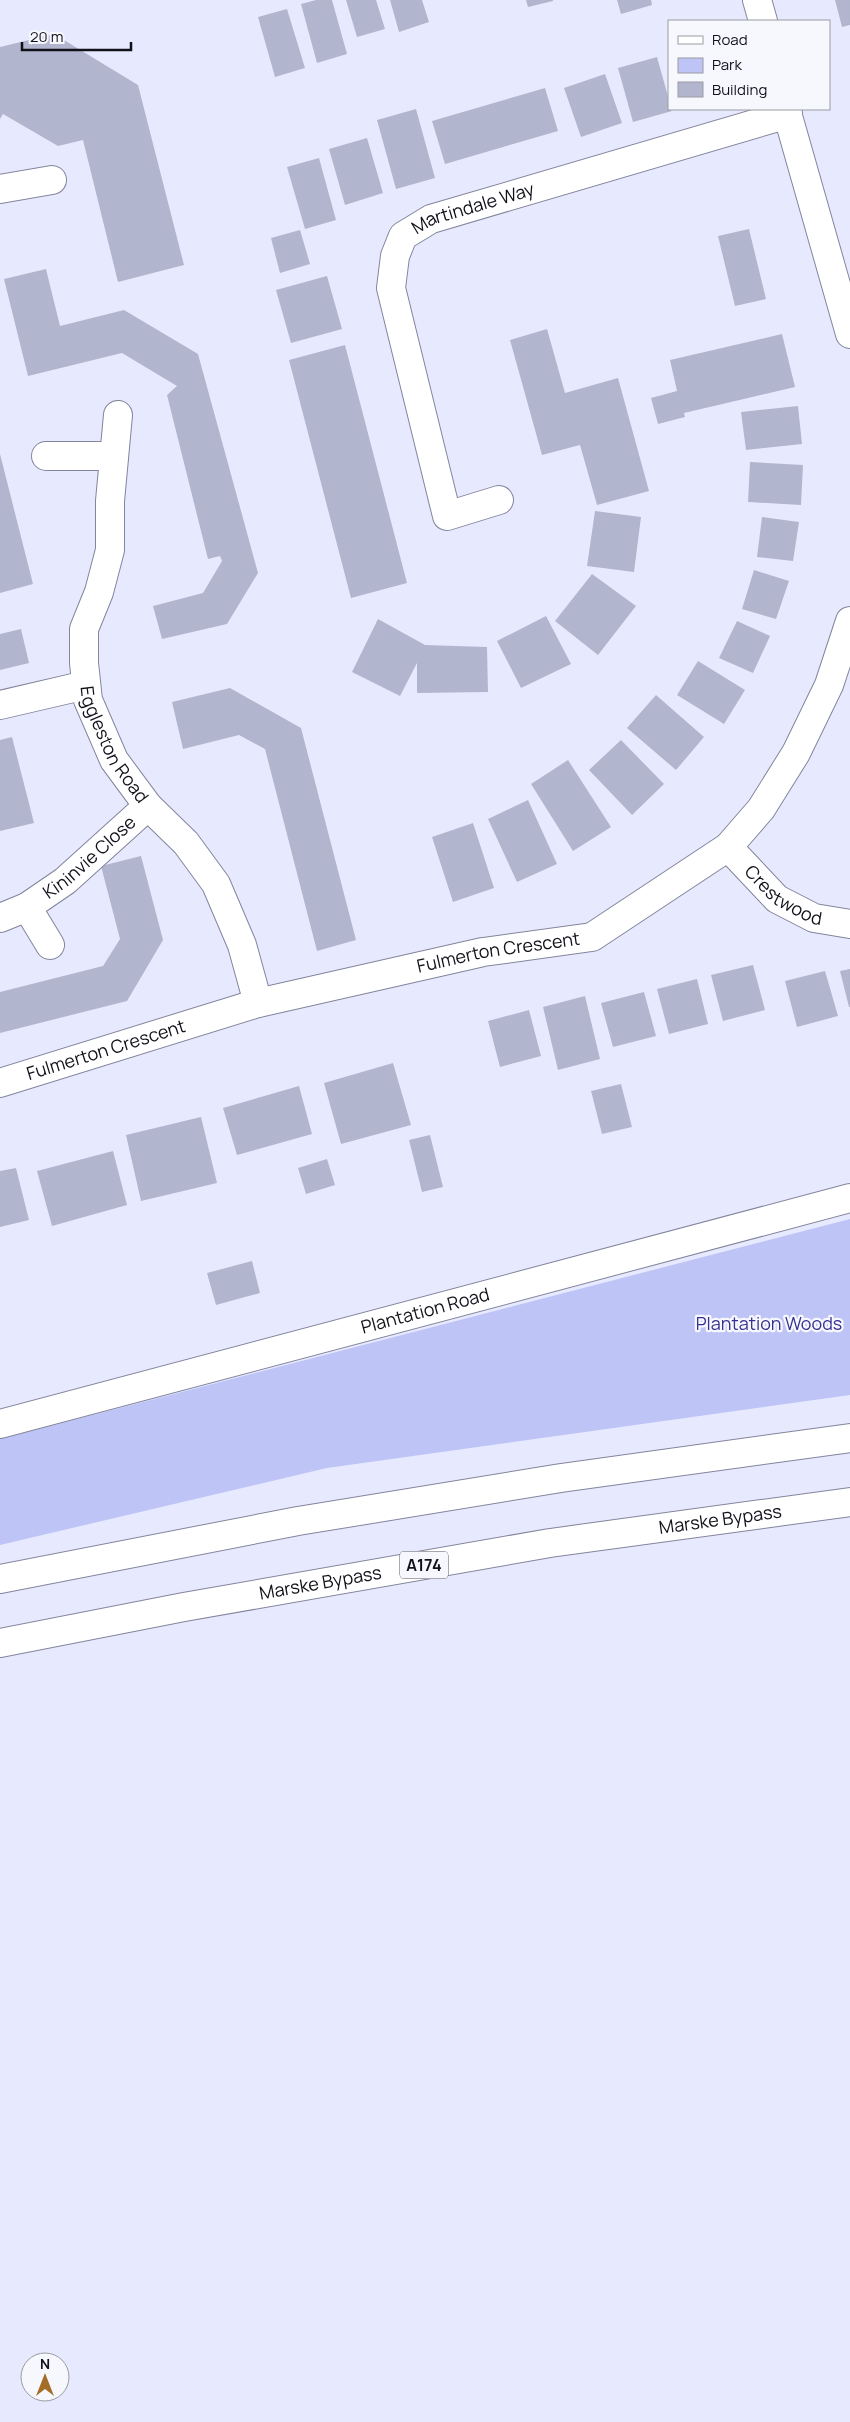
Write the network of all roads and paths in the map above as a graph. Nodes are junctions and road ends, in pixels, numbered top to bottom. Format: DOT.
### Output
graph roads {
  1 [pos="757,0"];
  2 [pos="763,20"];
  3 [pos="787,112"];
  4 [pos="52,180"];
  5 [pos="0,189"];
  6 [pos="850,334"];
  7 [pos="118,415"];
  8 [pos="46,456"];
  9 [pos="114,456"];
  10 [pos="499,500"];
  11 [pos="850,621"];
  12 [pos="86,685"];
  13 [pos="0,705"];
  14 [pos="148,806"];
  15 [pos="728,847"];
  16 [pos="27,907"];
  17 [pos="0,918"];
  18 [pos="850,924"];
  19 [pos="50,945"];
  20 [pos="258,1003"];
  21 [pos="0,1083"];
  22 [pos="850,1198"];
  23 [pos="0,1424"];
  24 [pos="850,1438"];
  25 [pos="850,1502"];
  26 [pos="0,1579"];
  27 [pos="0,1643"];
  1 -- 2 [label="street"];
  3 -- 6 [label="street"];
  3 -- 10 [label="street, Martindale Way"];
  4 -- 5 [label="street"];
  7 -- 9 [label="street, Eggleston Road"];
  8 -- 9 [label="street"];
  9 -- 12 [label="street, Eggleston Road"];
  11 -- 15 [label="street, Fulmerton Crescent"];
  12 -- 13 [label="street"];
  12 -- 14 [label="street, Eggleston Road"];
  14 -- 16 [label="street, Kininvie Close"];
  14 -- 20 [label="street, Eggleston Road"];
  15 -- 18 [label="street, Crestwood"];
  15 -- 20 [label="street, Fulmerton Crescent"];
  16 -- 17 [label="street, Kininvie Close"];
  16 -- 19 [label="street, Kininvie Close"];
  20 -- 21 [label="street, Fulmerton Crescent"];
  22 -- 23 [label="street, Plantation Road"];
  24 -- 26 [label="street"];
  25 -- 27 [label="street, Marske Bypass / A174"];
}
